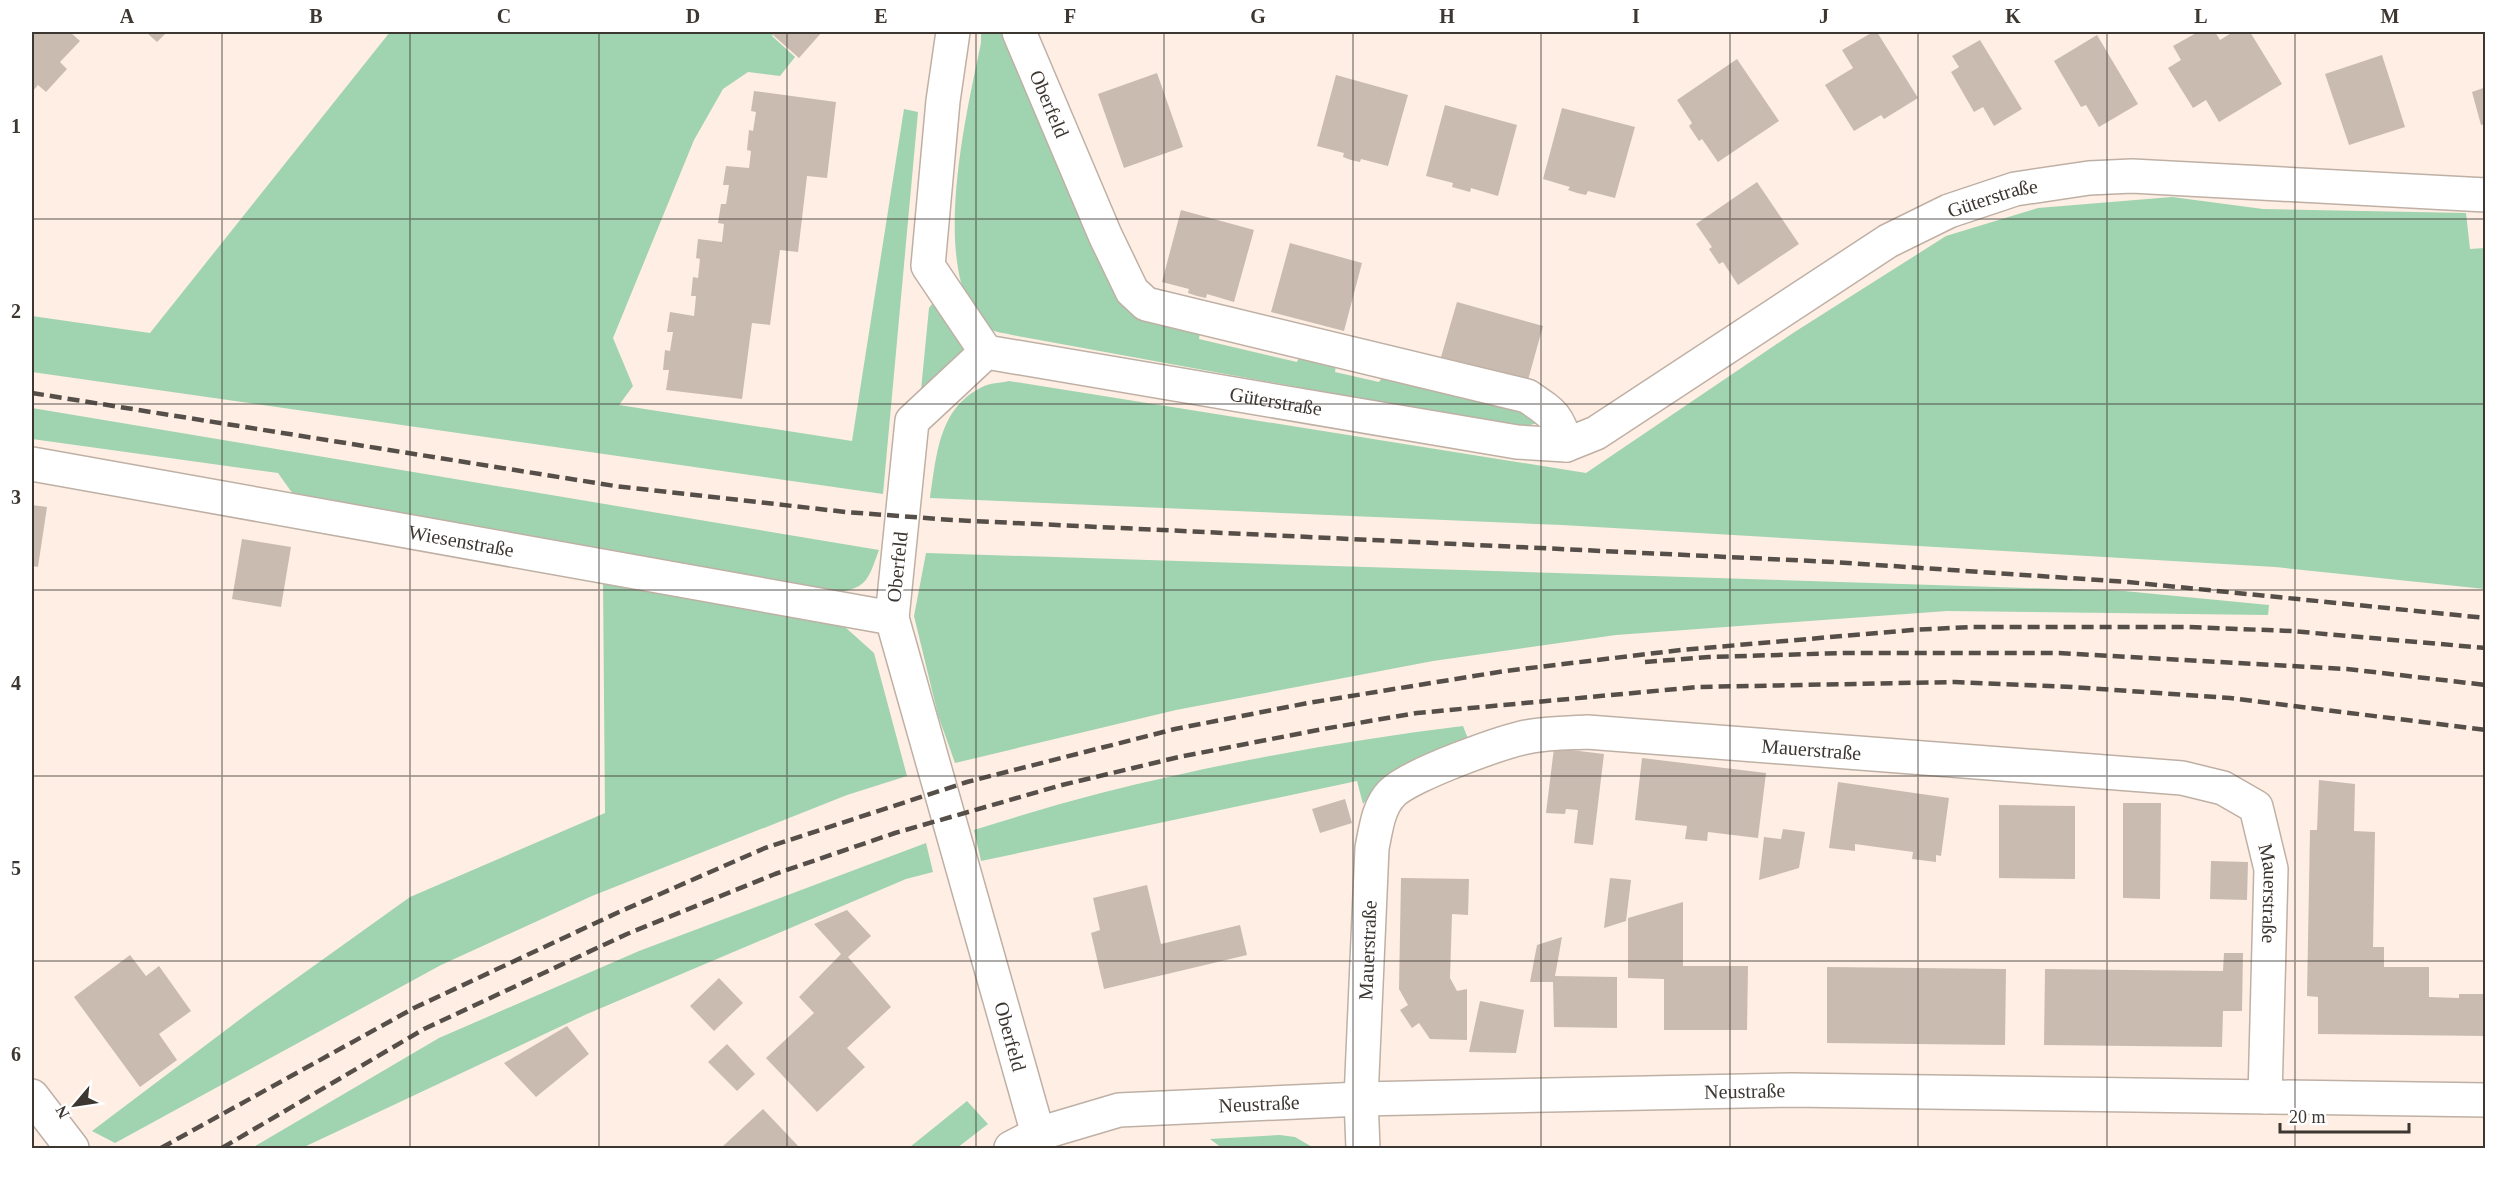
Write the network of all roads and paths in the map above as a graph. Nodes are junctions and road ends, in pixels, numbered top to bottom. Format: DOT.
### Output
graph roads {
  1 [pos="953,32"];
  2 [pos="1019,32"];
  3 [pos="2486,195"];
  4 [pos="986,352"];
  5 [pos="1566,445"];
  6 [pos="32,464"];
  7 [pos="892,618"];
  8 [pos="32,1096"];
  9 [pos="2265,1097"];
  10 [pos="1361,1099"];
  11 [pos="2486,1100"];
  12 [pos="1025,1141"];
  13 [pos="72,1149"];
  14 [pos="1363,1149"];
  1 -- 4 [label="street"];
  2 -- 5 [label="street, Oberfeld"];
  3 -- 5 [label="street, Güterstraße"];
  4 -- 5 [label="street, Güterstraße"];
  4 -- 7 [label="street, Oberfeld"];
  6 -- 7 [label="street, Wiesenstraße"];
  7 -- 12 [label="street, Oberfeld"];
  8 -- 13 [label="street"];
  9 -- 10 [label="street, Neustraße"];
  9 -- 10 [label="street, Mauerstraße"];
  9 -- 11 [label="street, Neustraße"];
  10 -- 12 [label="street, Neustraße"];
  10 -- 14 [label="street, Mauerstraße"];
}
